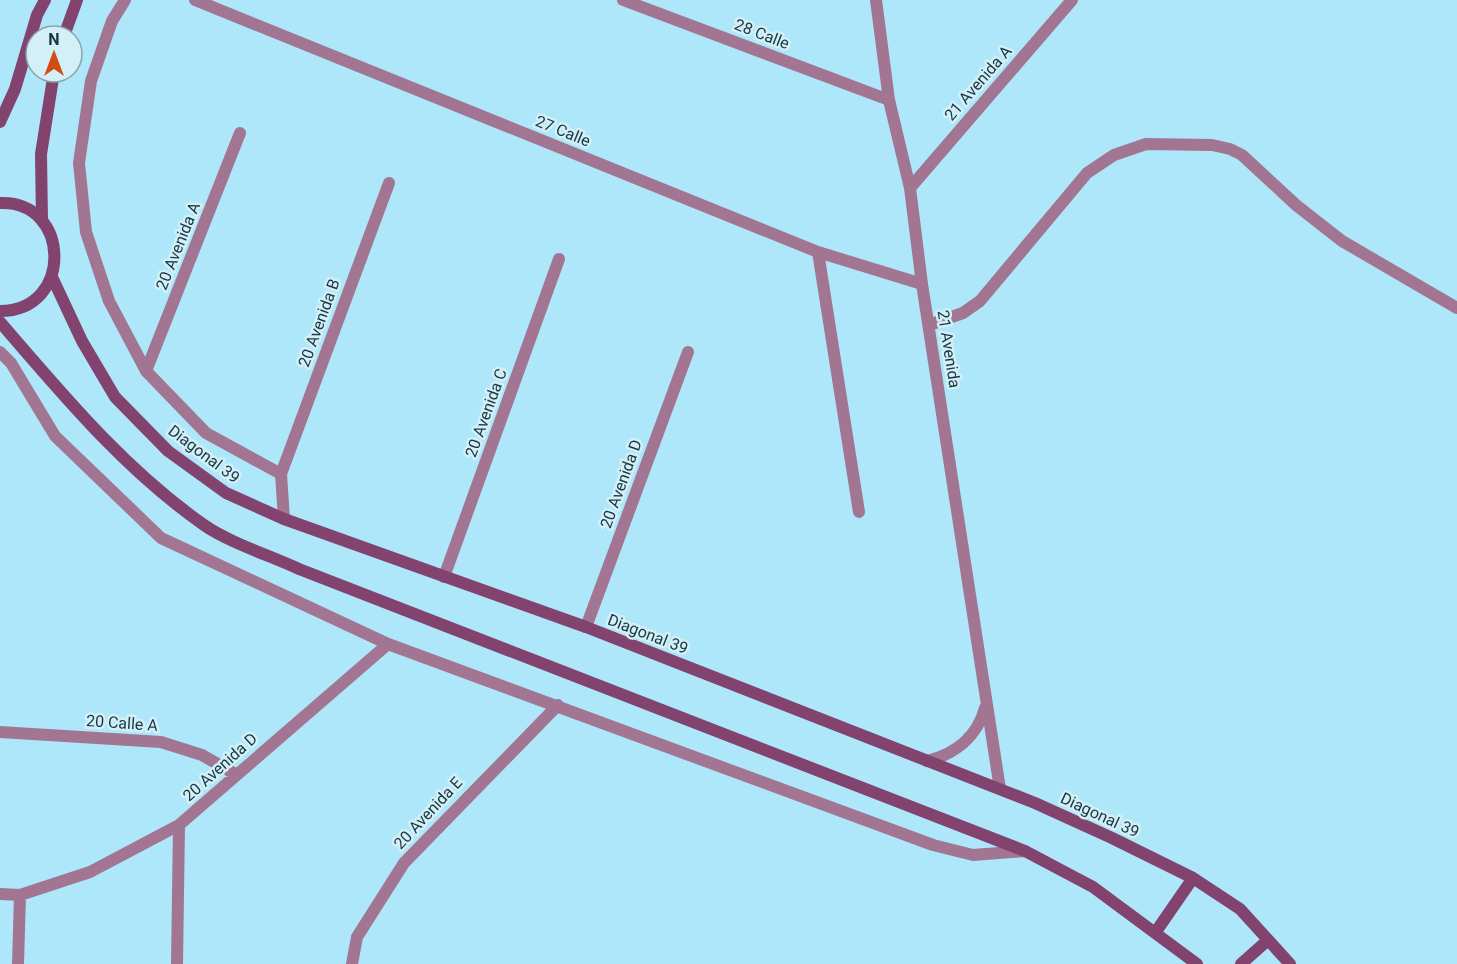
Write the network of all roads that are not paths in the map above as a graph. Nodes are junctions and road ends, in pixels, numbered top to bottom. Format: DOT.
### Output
graph roads {
  1 [pos="45,0"];
  2 [pos="77,0"];
  3 [pos="124,0"];
  4 [pos="195,0"];
  5 [pos="623,0"];
  6 [pos="876,0"];
  7 [pos="1071,0"];
  8 [pos="68,24"];
  9 [pos="52,84"];
  10 [pos="889,100"];
  11 [pos="0,122"];
  12 [pos="240,133"];
  13 [pos="389,183"];
  14 [pos="910,188"];
  15 [pos="0,203"];
  16 [pos="42,221"];
  17 [pos="818,252"];
  18 [pos="559,259"];
  19 [pos="52,277"];
  20 [pos="922,284"];
  21 [pos="1457,308"];
  22 [pos="0,311"];
  23 [pos="0,322"];
  24 [pos="928,325"];
  25 [pos="0,352"];
  26 [pos="688,352"];
  27 [pos="146,371"];
  28 [pos="281,474"];
  29 [pos="859,512"];
  30 [pos="285,519"];
  31 [pos="444,577"];
  32 [pos="586,627"];
  33 [pos="388,644"];
  34 [pos="987,704"];
  35 [pos="558,705"];
  36 [pos="0,732"];
  37 [pos="927,761"];
  38 [pos="235,774"];
  39 [pos="1000,789"];
  40 [pos="179,825"];
  41 [pos="1025,850"];
  42 [pos="1193,878"];
  43 [pos="0,894"];
  44 [pos="20,895"];
  45 [pos="1155,933"];
  46 [pos="1268,940"];
  47 [pos="18,964"];
  48 [pos="177,964"];
  49 [pos="352,964"];
  50 [pos="1197,964"];
  51 [pos="1240,964"];
  52 [pos="1290,964"];
  1 -- 11 [label="street"];
  2 -- 8 [label="street"];
  3 -- 27 [label="street, Diagonal 39"];
  4 -- 17 [label="street, 27 Calle"];
  5 -- 10 [label="street, 28 Calle"];
  6 -- 10 [label="street, 21 Avenida"];
  7 -- 14 [label="street, 21 Avenida A"];
  9 -- 16 [label="street"];
  10 -- 14 [label="street, 21 Avenida"];
  12 -- 27 [label="street, 20 Avenida A"];
  13 -- 28 [label="street, 20 Avenida B"];
  14 -- 20 [label="street, 21 Avenida"];
  15 -- 16 [label="street"];
  16 -- 19 [label="street"];
  17 -- 20 [label="street, 27 Calle"];
  17 -- 29 [label="street"];
  18 -- 31 [label="street, 20 Avenida C"];
  19 -- 22 [label="street"];
  19 -- 30 [label="street, Diagonal 39"];
  20 -- 24 [label="street, 21 Avenida"];
  21 -- 24 [label="street"];
  23 -- 41 [label="street"];
  24 -- 34 [label="street, 21 Avenida"];
  25 -- 33 [label="street"];
  26 -- 32 [label="street, 20 Avenida D"];
  27 -- 28 [label="street, Diagonal 39"];
  28 -- 30 [label="street"];
  30 -- 31 [label="street, Diagonal 39"];
  31 -- 32 [label="street, Diagonal 39"];
  32 -- 37 [label="street, Diagonal 39"];
  33 -- 35 [label="street"];
  33 -- 38 [label="street, 20 Avenida D"];
  34 -- 37 [label="street"];
  34 -- 39 [label="street, 21 Avenida"];
  35 -- 41 [label="street"];
  35 -- 49 [label="street, 20 Avenida E"];
  36 -- 38 [label="street, 20 Calle A"];
  37 -- 39 [label="street, Diagonal 39"];
  38 -- 40 [label="street, 20 Avenida D"];
  39 -- 42 [label="street, Diagonal 39"];
  40 -- 44 [label="street"];
  40 -- 48 [label="street, 20 Avenida D"];
  41 -- 45 [label="street"];
  42 -- 45 [label="street"];
  42 -- 46 [label="street, Diagonal 39"];
  43 -- 44 [label="street"];
  44 -- 47 [label="street"];
  45 -- 50 [label="street"];
  46 -- 51 [label="street"];
  46 -- 52 [label="street, Diagonal 39"];
}
